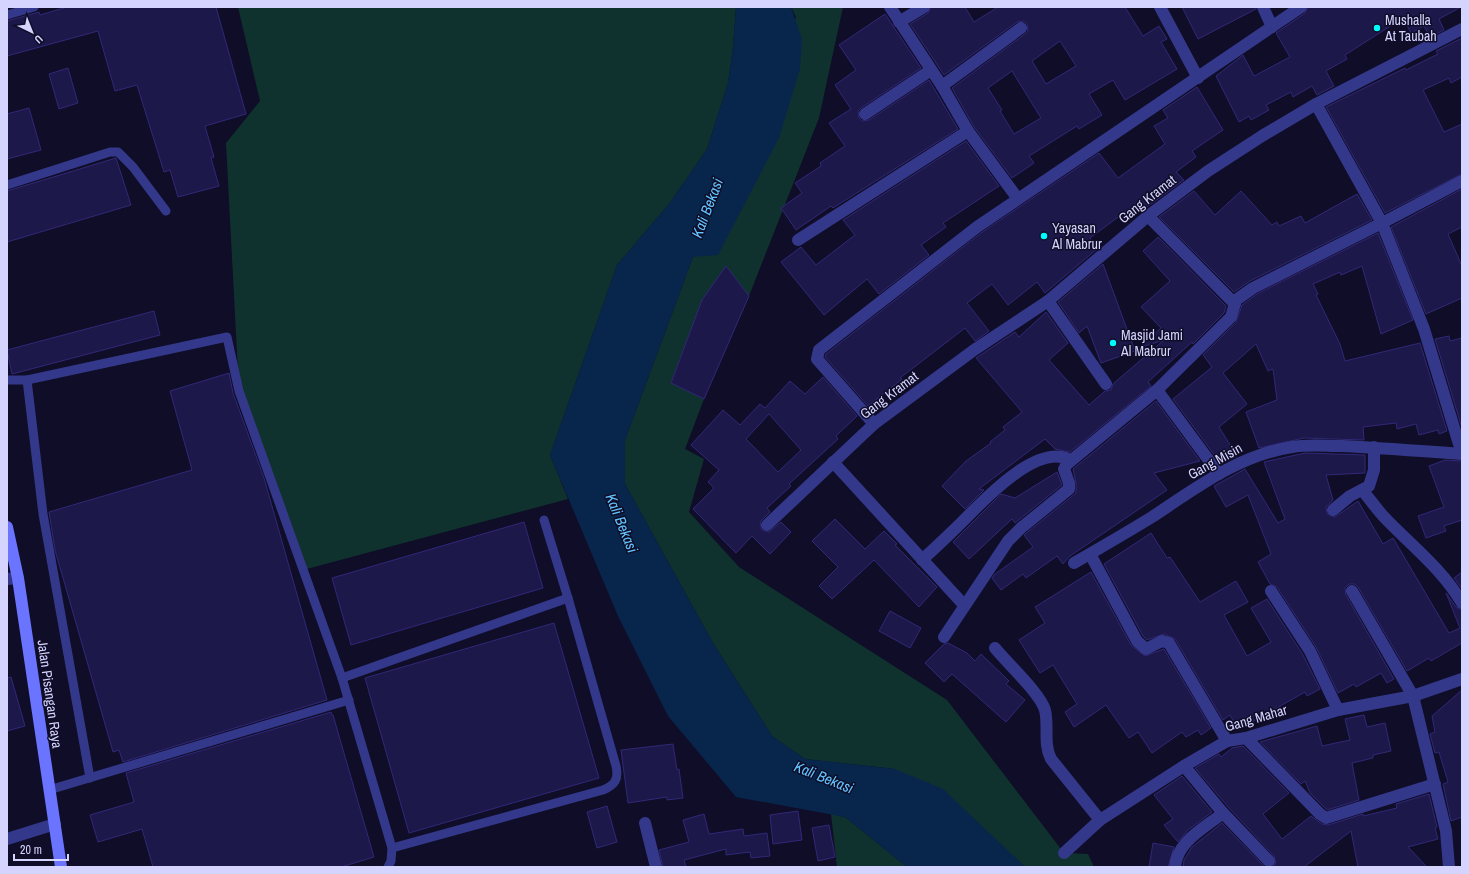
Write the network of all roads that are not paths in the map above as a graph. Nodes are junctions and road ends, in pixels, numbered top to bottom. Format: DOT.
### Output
graph roads {
  1 [pos="34,7"];
  2 [pos="890,7"];
  3 [pos="924,7"];
  4 [pos="1160,7"];
  5 [pos="1263,7"];
  6 [pos="1301,7"];
  7 [pos="7,16"];
  8 [pos="900,22"];
  9 [pos="1272,27"];
  10 [pos="1021,28"];
  11 [pos="1462,29"];
  12 [pos="931,70"];
  13 [pos="1198,78"];
  14 [pos="942,86"];
  15 [pos="1316,104"];
  16 [pos="865,114"];
  17 [pos="968,131"];
  18 [pos="1462,181"];
  19 [pos="7,185"];
  20 [pos="1018,199"];
  21 [pos="166,211"];
  22 [pos="1148,216"];
  23 [pos="1382,223"];
  24 [pos="798,240"];
  25 [pos="1048,301"];
  26 [pos="1235,304"];
  27 [pos="7,380"];
  28 [pos="27,380"];
  29 [pos="1106,384"];
  30 [pos="1157,390"];
  31 [pos="874,424"];
  32 [pos="1374,447"];
  33 [pos="1462,454"];
  34 [pos="1070,460"];
  35 [pos="833,462"];
  36 [pos="1219,474"];
  37 [pos="1362,490"];
  38 [pos="1333,510"];
  39 [pos="544,520"];
  40 [pos="767,525"];
  41 [pos="7,526"];
  42 [pos="1090,554"];
  43 [pos="922,560"];
  44 [pos="1074,563"];
  45 [pos="13,578"];
  46 [pos="1271,590"];
  47 [pos="1352,591"];
  48 [pos="568,598"];
  49 [pos="1462,603"];
  50 [pos="964,605"];
  51 [pos="944,637"];
  52 [pos="995,648"];
  53 [pos="342,678"];
  54 [pos="1462,680"];
  55 [pos="1413,696"];
  56 [pos="349,700"];
  57 [pos="1338,710"];
  58 [pos="1246,738"];
  59 [pos="1227,741"];
  60 [pos="1184,766"];
  61 [pos="90,778"];
  62 [pos="1435,784"];
  63 [pos="49,790"];
  64 [pos="1223,813"];
  65 [pos="1100,820"];
  66 [pos="645,823"];
  67 [pos="55,824"];
  68 [pos="7,839"];
  69 [pos="392,848"];
  70 [pos="1064,853"];
  71 [pos="1269,861"];
  72 [pos="61,867"];
  73 [pos="388,867"];
  74 [pos="656,867"];
  75 [pos="1175,867"];
  76 [pos="1449,867"];
  1 -- 7 [label="lane"];
  2 -- 8 [label="street"];
  3 -- 8 [label="street"];
  4 -- 13 [label="street"];
  5 -- 9 [label="street"];
  6 -- 9 [label="street"];
  8 -- 12 [label="street"];
  9 -- 13 [label="street"];
  10 -- 14 [label="street"];
  11 -- 15 [label="street, Gang Kramat"];
  12 -- 14 [label="street"];
  12 -- 16 [label="street"];
  13 -- 20 [label="street"];
  14 -- 17 [label="street"];
  15 -- 22 [label="street, Gang Kramat"];
  15 -- 23 [label="street"];
  17 -- 20 [label="street"];
  17 -- 24 [label="street"];
  18 -- 23 [label="street"];
  19 -- 21 [label="lane"];
  20 -- 31 [label="street"];
  22 -- 25 [label="street, Gang Kramat"];
  22 -- 26 [label="street"];
  23 -- 26 [label="street"];
  23 -- 33 [label="street"];
  25 -- 29 [label="street"];
  25 -- 31 [label="street, Gang Kramat"];
  26 -- 30 [label="street"];
  27 -- 28 [label="lane"];
  28 -- 53 [label="lane"];
  28 -- 61 [label="lane"];
  30 -- 34 [label="street"];
  30 -- 36 [label="street"];
  31 -- 35 [label="street, Gang Kramat"];
  32 -- 33 [label="street, Gang Misin"];
  32 -- 36 [label="street, Gang Misin"];
  32 -- 37 [label="street"];
  34 -- 43 [label="street"];
  34 -- 50 [label="street"];
  35 -- 40 [label="street, Gang Kramat"];
  35 -- 43 [label="street"];
  36 -- 42 [label="street, Gang Misin"];
  37 -- 38 [label="street"];
  37 -- 49 [label="street"];
  39 -- 48 [label="lane"];
  41 -- 45 [label="street, Jalan Pisangan Raya"];
  42 -- 44 [label="street, Gang Misin"];
  42 -- 59 [label="street"];
  43 -- 50 [label="street"];
  45 -- 63 [label="street, Jalan Pisangan Raya"];
  46 -- 57 [label="street"];
  47 -- 55 [label="street"];
  48 -- 53 [label="lane"];
  48 -- 69 [label="lane"];
  50 -- 51 [label="street"];
  52 -- 65 [label="street"];
  53 -- 56 [label="lane"];
  54 -- 55 [label="street, Gang Mahar"];
  55 -- 57 [label="street, Gang Mahar"];
  55 -- 62 [label="street"];
  56 -- 61 [label="lane"];
  56 -- 69 [label="lane"];
  57 -- 58 [label="street, Gang Mahar"];
  58 -- 59 [label="street, Gang Mahar"];
  58 -- 62 [label="street"];
  59 -- 60 [label="street, Gang Mahar"];
  60 -- 64 [label="street"];
  60 -- 65 [label="street, Gang Mahar"];
  61 -- 63 [label="lane"];
  62 -- 76 [label="street"];
  63 -- 67 [label="street, Jalan Pisangan Raya"];
  64 -- 71 [label="street"];
  64 -- 75 [label="street"];
  65 -- 70 [label="street, Gang Mahar"];
  66 -- 74 [label="street"];
  67 -- 68 [label="street"];
  67 -- 72 [label="street, Jalan Pisangan Raya"];
  69 -- 73 [label="lane"];
}
